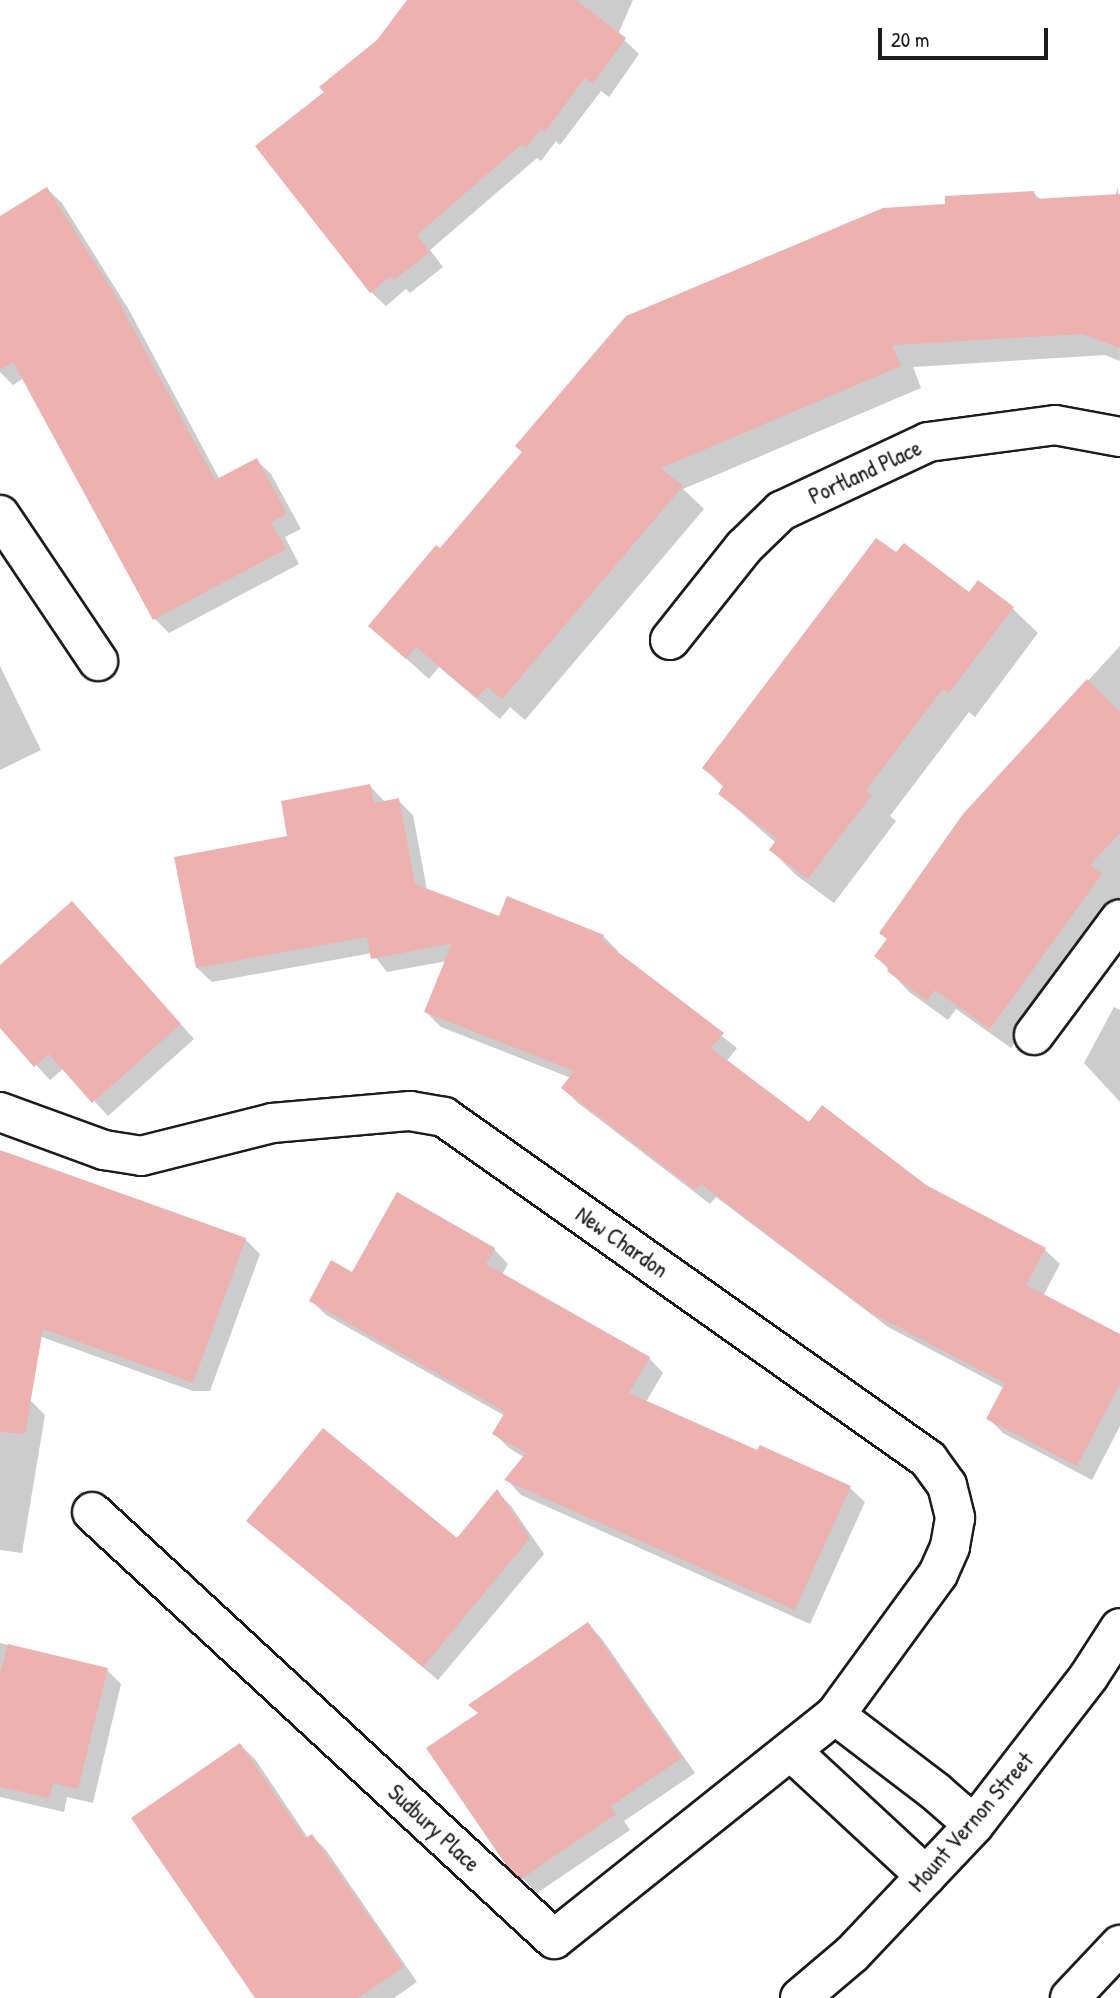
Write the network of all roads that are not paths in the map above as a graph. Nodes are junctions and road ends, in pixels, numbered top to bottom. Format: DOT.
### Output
graph roads {
  1 [pos="1120,437"];
  2 [pos="0,515"];
  3 [pos="670,640"];
  4 [pos="98,661"];
  5 [pos="1120,919"];
  6 [pos="1034,1035"];
  7 [pos="0,1112"];
  8 [pos="92,1511"];
  9 [pos="1120,1628"];
  10 [pos="835,1715"];
  11 [pos="791,1751"];
  12 [pos="974,1825"];
  13 [pos="926,1876"];
  14 [pos="1120,1945"];
  15 [pos="800,1998"];
  16 [pos="1070,1998"];
  1 -- 3 [label="street, Portland Place"];
  2 -- 4 [label="street"];
  5 -- 6 [label="street"];
  7 -- 10 [label="street, New Chardon"];
  8 -- 11 [label="street, Sudbury Place"];
  9 -- 12 [label="street, Mount Vernon Street"];
  10 -- 11 [label="street, Sudbury Place"];
  10 -- 12 [label="street"];
  11 -- 13 [label="street"];
  12 -- 13 [label="street, Mount Vernon Street"];
  13 -- 15 [label="street, Mount Vernon Street"];
  14 -- 16 [label="street"];
}
